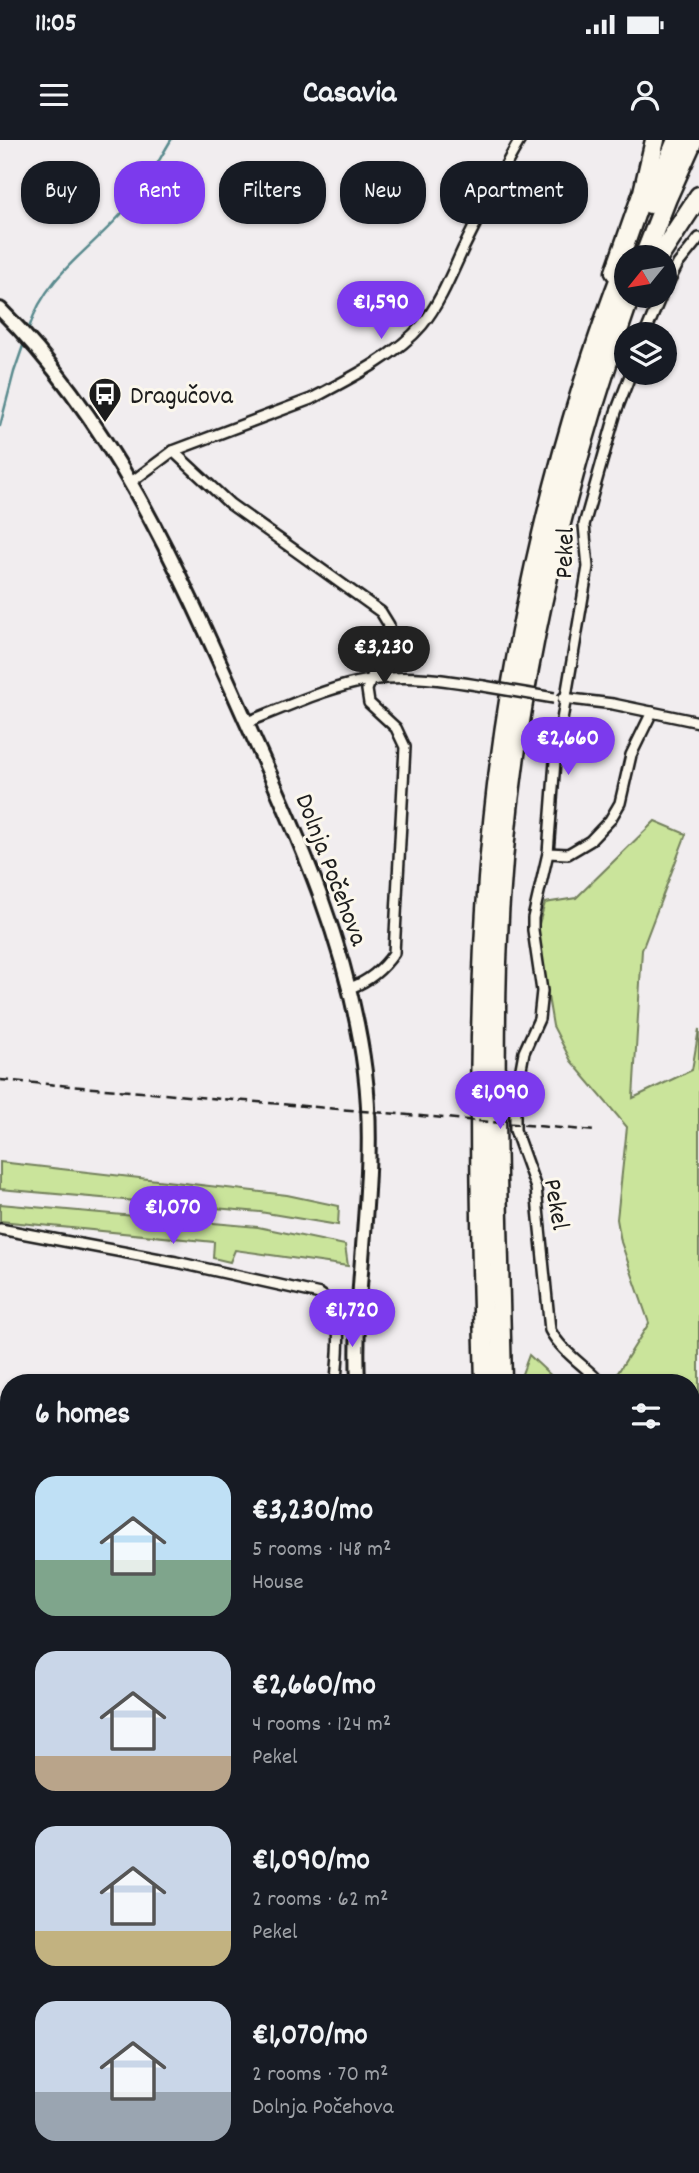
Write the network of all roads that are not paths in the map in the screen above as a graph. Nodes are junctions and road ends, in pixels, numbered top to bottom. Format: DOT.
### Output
graph roads {
  1 [pos="520,140"];
  2 [pos="655,140"];
  3 [pos="677,140"];
  4 [pos="693,140"];
  5 [pos="699,196"];
  6 [pos="699,238"];
  7 [pos="633,245"];
  8 [pos="649,245"];
  9 [pos="667,245"];
  10 [pos="677,266"];
  11 [pos="614,294"];
  12 [pos="611,302"];
  13 [pos="626,308"];
  14 [pos="634,308"];
  15 [pos="0,309"];
  16 [pos="609,355"];
  17 [pos="626,385"];
  18 [pos="173,451"];
  19 [pos="130,483"];
  20 [pos="370,680"];
  21 [pos="566,699"];
  22 [pos="652,712"];
  23 [pos="247,722"];
  24 [pos="699,722"];
  25 [pos="548,853"];
  26 [pos="350,988"];
  27 [pos="0,1229"];
  28 [pos="336,1374"];
  29 [pos="358,1374"];
  30 [pos="497,1374"];
  31 [pos="498,1374"];
  32 [pos="592,1374"];
  1 -- 18 [label="street"];
  2 -- 12 [label="highway"];
  3 -- 7 [label="highway"];
  4 -- 8 [label="highway"];
  5 -- 9 [label="highway"];
  6 -- 10 [label="street"];
  11 -- 12 [label="highway"];
  12 -- 30 [label="highway"];
  13 -- 16 [label="highway"];
  14 -- 16 [label="highway"];
  15 -- 19 [label="main road, Dolnja Počehova"];
  16 -- 31 [label="highway"];
  17 -- 21 [label="street, Pekel"];
  18 -- 19 [label="street"];
  18 -- 20 [label="street"];
  19 -- 23 [label="main road, Dolnja Počehova"];
  20 -- 21 [label="street, bridge"];
  20 -- 23 [label="street"];
  20 -- 26 [label="street"];
  21 -- 22 [label="street"];
  21 -- 25 [label="street, Pekel"];
  22 -- 24 [label="street"];
  22 -- 25 [label="street"];
  23 -- 26 [label="main road, Dolnja Počehova"];
  25 -- 32 [label="street, Pekel"];
  26 -- 29 [label="main road, Dolnja Počehova"];
  27 -- 28 [label="street"];
}
